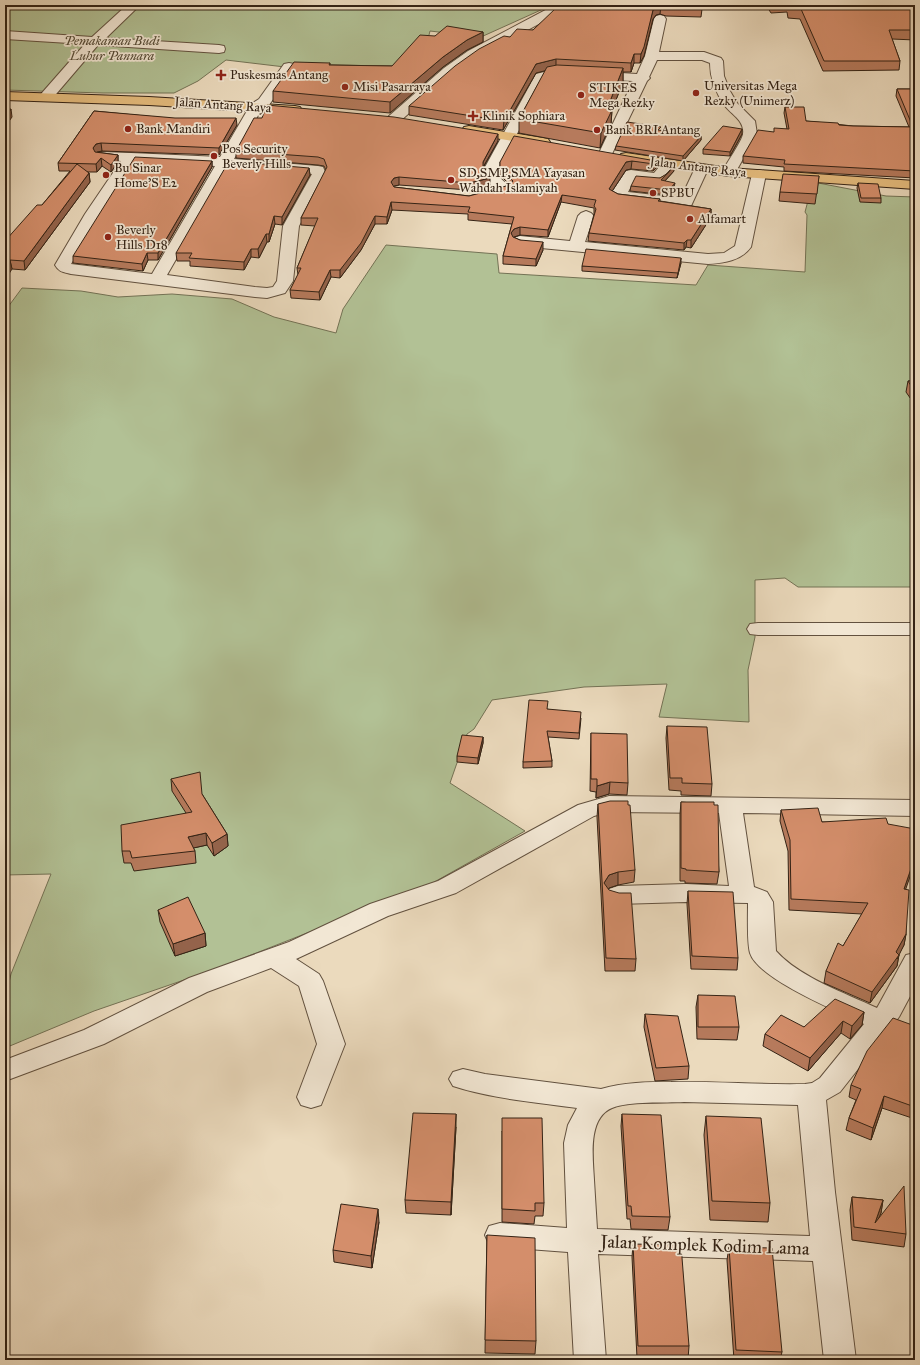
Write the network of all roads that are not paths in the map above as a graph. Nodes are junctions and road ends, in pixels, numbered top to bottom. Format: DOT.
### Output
graph roads {
  1 [pos="134,5"];
  2 [pos="564,5"];
  3 [pos="660,19"];
  4 [pos="5,35"];
  5 [pos="95,40"];
  6 [pos="219,49"];
  7 [pos="652,56"];
  8 [pos="289,67"];
  9 [pos="643,78"];
  10 [pos="5,96"];
  11 [pos="46,97"];
  12 [pos="256,107"];
  13 [pos="310,111"];
  14 [pos="379,118"];
  15 [pos="394,119"];
  16 [pos="410,121"];
  17 [pos="455,128"];
  18 [pos="509,136"];
  19 [pos="556,145"];
  20 [pos="591,151"];
  21 [pos="606,153"];
  22 [pos="102,156"];
  23 [pos="131,157"];
  24 [pos="223,162"];
  25 [pos="669,164"];
  26 [pos="701,169"];
  27 [pos="729,172"];
  28 [pos="760,174"];
  29 [pos="915,184"];
  30 [pos="486,193"];
  31 [pos="586,216"];
  32 [pos="520,241"];
  33 [pos="576,246"];
  34 [pos="157,280"];
  35 [pos="758,629"];
  36 [pos="915,630"];
  37 [pos="730,805"];
  38 [pos="915,808"];
  39 [pos="743,894"];
  40 [pos="618,895"];
  41 [pos="274,957"];
  42 [pos="915,962"];
  43 [pos="881,1021"];
  44 [pos="5,1071"];
  45 [pos="463,1078"];
  46 [pos="811,1094"];
  47 [pos="310,1097"];
  48 [pos="601,1100"];
  49 [pos="500,1235"];
  50 [pos="583,1241"];
  51 [pos="826,1249"];
  52 [pos="590,1360"];
  53 [pos="840,1360"];
  1 -- 5 [label="street"];
  2 -- 15 [label="street"];
  3 -- 7 [label="street"];
  4 -- 5 [label="street"];
  5 -- 6 [label="street"];
  5 -- 11 [label="street"];
  7 -- 9 [label="street"];
  7 -- 27 [label="street"];
  8 -- 12 [label="street"];
  9 -- 18 [label="street"];
  9 -- 21 [label="street"];
  10 -- 11 [label="main road, Jalan Antang Raya"];
  11 -- 12 [label="main road, Jalan Antang Raya"];
  12 -- 13 [label="main road, Jalan Antang Raya"];
  12 -- 24 [label="street"];
  14 -- 15 [label="main road"];
  15 -- 16 [label="main road"];
  17 -- 18 [label="main road"];
  18 -- 19 [label="main road"];
  18 -- 30 [label="street"];
  20 -- 21 [label="main road, Jalan Antang Raya"];
  21 -- 25 [label="main road, Jalan Antang Raya"];
  22 -- 23 [label="street"];
  23 -- 24 [label="street"];
  23 -- 34 [label="street"];
  24 -- 34 [label="street"];
  24 -- 34 [label="street"];
  25 -- 26 [label="main road, Jalan Antang Raya"];
  25 -- 26 [label="street"];
  26 -- 27 [label="main road, Jalan Antang Raya"];
  27 -- 28 [label="main road, Jalan Antang Raya"];
  28 -- 29 [label="main road, Jalan Antang Raya"];
  28 -- 33 [label="street"];
  31 -- 33 [label="street"];
  32 -- 33 [label="street"];
  35 -- 36 [label="street"];
  37 -- 38 [label="street"];
  37 -- 39 [label="street"];
  37 -- 41 [label="street"];
  39 -- 40 [label="street"];
  39 -- 43 [label="street"];
  41 -- 44 [label="street"];
  41 -- 47 [label="street"];
  42 -- 43 [label="street"];
  43 -- 46 [label="street"];
  45 -- 48 [label="street"];
  46 -- 48 [label="street"];
  46 -- 51 [label="street, Jalan Komplek Kodim Lama"];
  48 -- 50 [label="street, Jalan Komplek Kodim Lama"];
  49 -- 50 [label="street, Jalan Komplek Kodim Lama"];
  50 -- 51 [label="street, Jalan Komplek Kodim Lama"];
  50 -- 52 [label="street, Jalan Komplek Kodim Lama"];
  51 -- 53 [label="street, Jalan Komplek Kodim Lama"];
}
